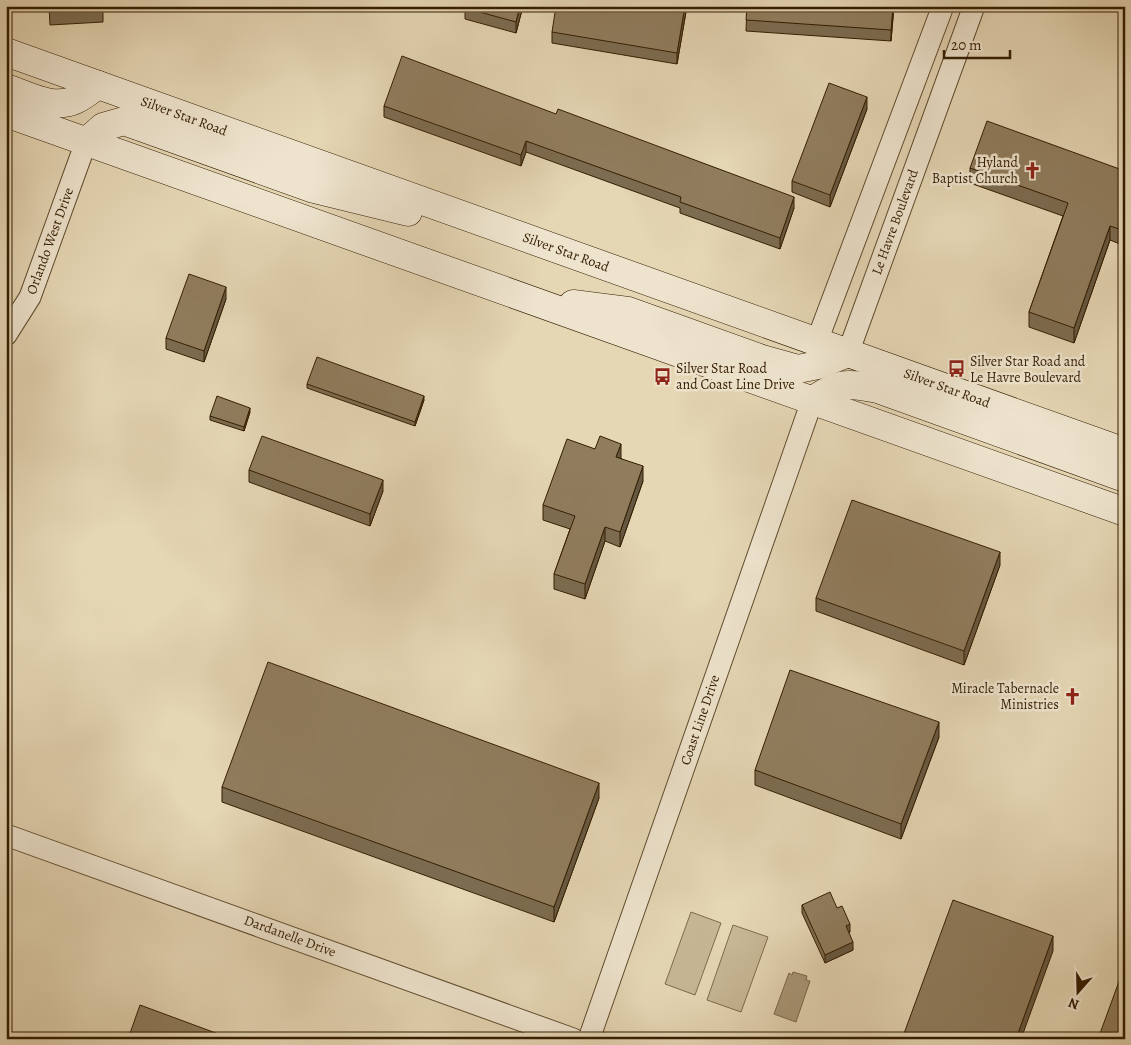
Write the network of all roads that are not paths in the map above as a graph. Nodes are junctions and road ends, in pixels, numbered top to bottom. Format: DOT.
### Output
graph roads {
  1 [pos="943,6"];
  2 [pos="974,6"];
  3 [pos="6,52"];
  4 [pos="98,85"];
  5 [pos="6,88"];
  6 [pos="6,113"];
  7 [pos="86,142"];
  8 [pos="548,246"];
  9 [pos="520,297"];
  10 [pos="6,335"];
  11 [pos="817,341"];
  12 [pos="848,353"];
  13 [pos="812,401"];
  14 [pos="1125,452"];
  15 [pos="1125,478"];
  16 [pos="1125,512"];
  17 [pos="6,835"];
  18 [pos="573,1039"];
  19 [pos="589,1039"];
  1 -- 11 [label="street"];
  2 -- 12 [label="street, Le Havre Boulevard"];
  3 -- 4 [label="main road, Silver Star Road"];
  4 -- 5 [label="main road"];
  4 -- 8 [label="main road, Silver Star Road"];
  6 -- 7 [label="main road"];
  7 -- 8 [label="main road"];
  7 -- 9 [label="main road"];
  7 -- 10 [label="street, Orlando West Drive"];
  8 -- 11 [label="main road, Silver Star Road"];
  9 -- 12 [label="main road"];
  9 -- 13 [label="main road"];
  11 -- 12 [label="main road, Silver Star Road"];
  12 -- 14 [label="main road, Silver Star Road"];
  13 -- 15 [label="main road"];
  13 -- 16 [label="main road"];
  13 -- 19 [label="street, Coast Line Drive"];
  17 -- 18 [label="street, Dardanelle Drive"];
}
